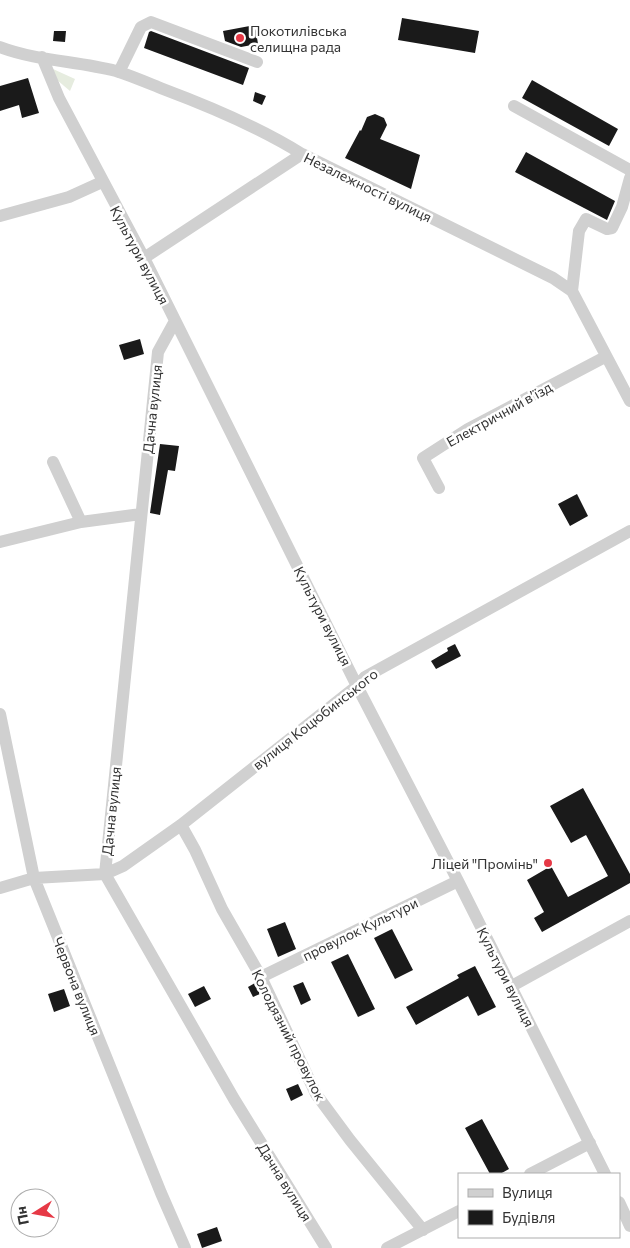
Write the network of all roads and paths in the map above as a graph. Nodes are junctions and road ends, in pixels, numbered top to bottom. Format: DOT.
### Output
graph roads {
  1 [pos="0,47"];
  2 [pos="42,57"];
  3 [pos="257,62"];
  4 [pos="119,72"];
  5 [pos="514,106"];
  6 [pos="302,154"];
  7 [pos="630,170"];
  8 [pos="630,178"];
  9 [pos="102,182"];
  10 [pos="0,216"];
  11 [pos="144,258"];
  12 [pos="572,291"];
  13 [pos="175,321"];
  14 [pos="605,357"];
  15 [pos="630,401"];
  16 [pos="53,462"];
  17 [pos="438,488"];
  18 [pos="142,514"];
  19 [pos="81,522"];
  20 [pos="630,531"];
  21 [pos="0,542"];
  22 [pos="357,686"];
  23 [pos="0,714"];
  24 [pos="181,825"];
  25 [pos="105,874"];
  26 [pos="34,878"];
  27 [pos="458,882"];
  28 [pos="0,888"];
  29 [pos="630,920"];
  30 [pos="261,977"];
  31 [pos="510,987"];
  32 [pos="590,1143"];
  33 [pos="532,1173"];
  34 [pos="605,1173"];
  35 [pos="620,1204"];
  36 [pos="458,1212"];
  37 [pos="630,1226"];
  38 [pos="423,1230"];
  39 [pos="184,1248"];
  40 [pos="326,1248"];
  41 [pos="388,1248"];
  1 -- 2 [label="street, Незалежності вулиця"];
  2 -- 4 [label="street, Незалежності вулиця"];
  2 -- 9 [label="street, Культури вулиця"];
  3 -- 4 [label="street"];
  4 -- 6 [label="street, Незалежності вулиця"];
  5 -- 7 [label="street"];
  6 -- 11 [label="street"];
  6 -- 12 [label="street, Незалежності вулиця"];
  8 -- 12 [label="street"];
  9 -- 10 [label="street"];
  9 -- 11 [label="street, Культури вулиця"];
  11 -- 13 [label="street, Культури вулиця"];
  12 -- 14 [label="street, Незалежності вулиця"];
  13 -- 18 [label="street, Дачна вулиця"];
  13 -- 22 [label="street, Культури вулиця"];
  14 -- 15 [label="street, Незалежності вулиця"];
  14 -- 17 [label="street, Електричний в’їзд"];
  16 -- 19 [label="street"];
  18 -- 19 [label="street"];
  18 -- 25 [label="street, Дачна вулиця"];
  19 -- 21 [label="street"];
  20 -- 22 [label="street, вулиця Коцюбинського"];
  22 -- 24 [label="street, вулиця Коцюбинського"];
  22 -- 27 [label="street, Культури вулиця"];
  23 -- 26 [label="street, Червона вулиця"];
  24 -- 25 [label="street, вулиця Коцюбинського"];
  24 -- 30 [label="street, Колодязний провулок"];
  25 -- 26 [label="street, вулиця Коцюбинського"];
  25 -- 40 [label="street, Дачна вулиця"];
  26 -- 28 [label="street, вулиця Коцюбинського"];
  26 -- 39 [label="street, Червона вулиця"];
  27 -- 30 [label="street, провулок Культури"];
  27 -- 31 [label="street, Культури вулиця"];
  29 -- 31 [label="street"];
  30 -- 38 [label="street, Колодязний провулок"];
  31 -- 32 [label="street, Культури вулиця"];
  32 -- 33 [label="street"];
  32 -- 34 [label="street, Культури вулиця"];
  35 -- 37 [label="street"];
  36 -- 38 [label="street"];
  38 -- 41 [label="street"];
}
